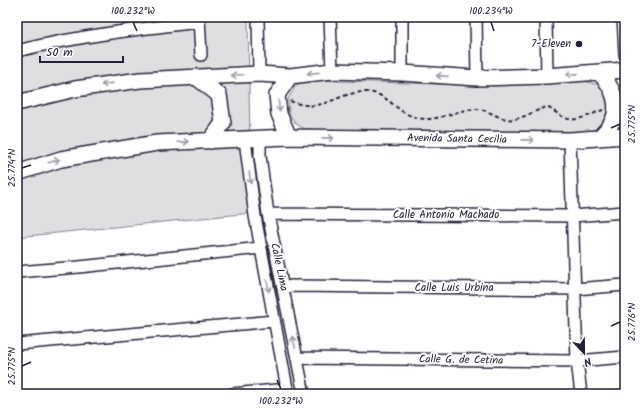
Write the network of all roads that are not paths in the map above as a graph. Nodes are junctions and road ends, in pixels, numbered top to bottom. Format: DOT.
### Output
graph roads {
  1 [pos="258,17"];
  2 [pos="330,17"];
  3 [pos="402,17"];
  4 [pos="476,17"];
  5 [pos="546,17"];
  6 [pos="623,17"];
  7 [pos="199,19"];
  8 [pos="17,51"];
  9 [pos="201,55"];
  10 [pos="625,56"];
  11 [pos="625,70"];
  12 [pos="332,71"];
  13 [pos="402,73"];
  14 [pos="598,73"];
  15 [pos="259,74"];
  16 [pos="290,76"];
  17 [pos="547,76"];
  18 [pos="196,77"];
  19 [pos="477,78"];
  20 [pos="17,103"];
  21 [pos="625,136"];
  22 [pos="289,137"];
  23 [pos="599,138"];
  24 [pos="260,139"];
  25 [pos="245,140"];
  26 [pos="570,140"];
  27 [pos="210,141"];
  28 [pos="17,173"];
  29 [pos="625,212"];
  30 [pos="268,214"];
  31 [pos="572,216"];
  32 [pos="261,248"];
  33 [pos="17,272"];
  34 [pos="625,285"];
  35 [pos="283,288"];
  36 [pos="575,289"];
  37 [pos="274,320"];
  38 [pos="17,344"];
  39 [pos="625,357"];
  40 [pos="297,358"];
  41 [pos="577,361"];
  42 [pos="287,392"];
  43 [pos="232,394"];
  44 [pos="304,394"];
  45 [pos="581,394"];
  1 -- 15 [label="street"];
  2 -- 12 [label="street"];
  3 -- 13 [label="street"];
  4 -- 19 [label="street"];
  5 -- 17 [label="street"];
  6 -- 10 [label="street"];
  7 -- 8 [label="street"];
  7 -- 9 [label="street"];
  11 -- 14 [label="street"];
  12 -- 13 [label="street"];
  12 -- 16 [label="street, one-way"];
  19 -- 13 [label="street, one-way"];
  14 -- 17 [label="street, one-way"];
  14 -- 23 [label="street"];
  15 -- 16 [label="street"];
  15 -- 18 [label="street, one-way"];
  16 -- 22 [label="street, one-way"];
  17 -- 19 [label="street"];
  18 -- 20 [label="street, one-way"];
  18 -- 27 [label="street"];
  21 -- 23 [label="street, Avenida Santa Cecilia"];
  22 -- 24 [label="street, Avenida Santa Cecilia"];
  22 -- 26 [label="street, Avenida Santa Cecilia, one-way"];
  23 -- 26 [label="street, Avenida Santa Cecilia"];
  24 -- 25 [label="street, Avenida Santa Cecilia"];
  24 -- 30 [label="street, Calle Lima"];
  25 -- 27 [label="street, Avenida Santa Cecilia"];
  25 -- 32 [label="street, Calle Lima, one-way"];
  26 -- 31 [label="street"];
  28 -- 27 [label="street, Avenida Santa Cecilia, one-way"];
  29 -- 31 [label="street, Calle Antonio Machado"];
  30 -- 31 [label="street, Calle Antonio Machado"];
  30 -- 35 [label="street, Calle Lima"];
  31 -- 36 [label="street"];
  32 -- 33 [label="street"];
  32 -- 37 [label="street, Calle Lima, one-way"];
  34 -- 36 [label="street, Calle Luis Urbina"];
  35 -- 36 [label="street, Calle Luis Urbina"];
  40 -- 35 [label="street, Calle Lima, one-way"];
  36 -- 41 [label="street"];
  37 -- 38 [label="street"];
  37 -- 42 [label="street, Calle Lima"];
  39 -- 41 [label="street, Calle G. de Cetina"];
  40 -- 41 [label="street, Calle G. de Cetina"];
  40 -- 44 [label="street, Calle Lima"];
  41 -- 45 [label="street"];
  42 -- 43 [label="street"];
}
